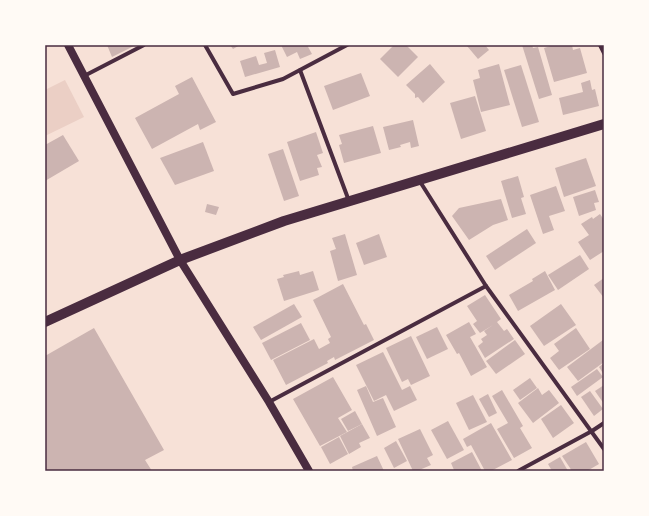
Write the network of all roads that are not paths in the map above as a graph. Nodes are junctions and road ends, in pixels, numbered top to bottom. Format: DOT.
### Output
graph roads {
  1 [pos="68,45"];
  2 [pos="144,45"];
  3 [pos="205,45"];
  4 [pos="347,45"];
  5 [pos="601,45"];
  6 [pos="604,54"];
  7 [pos="300,70"];
  8 [pos="84,76"];
  9 [pos="604,124"];
  10 [pos="419,180"];
  11 [pos="349,201"];
  12 [pos="180,260"];
  13 [pos="486,286"];
  14 [pos="45,322"];
  15 [pos="269,402"];
  16 [pos="604,423"];
  17 [pos="592,431"];
  18 [pos="604,449"];
  19 [pos="309,471"];
  20 [pos="518,471"];
  1 -- 8 [label="main road"];
  2 -- 8 [label="street"];
  3 -- 7 [label="street"];
  4 -- 7 [label="street"];
  5 -- 6 [label="street"];
  7 -- 11 [label="street"];
  8 -- 12 [label="main road"];
  9 -- 10 [label="main road"];
  10 -- 11 [label="main road"];
  10 -- 13 [label="street"];
  11 -- 12 [label="main road"];
  12 -- 14 [label="main road"];
  12 -- 15 [label="main road"];
  13 -- 15 [label="street"];
  13 -- 17 [label="street"];
  15 -- 19 [label="main road"];
  16 -- 17 [label="street"];
  17 -- 18 [label="street"];
  17 -- 20 [label="street"];
}
